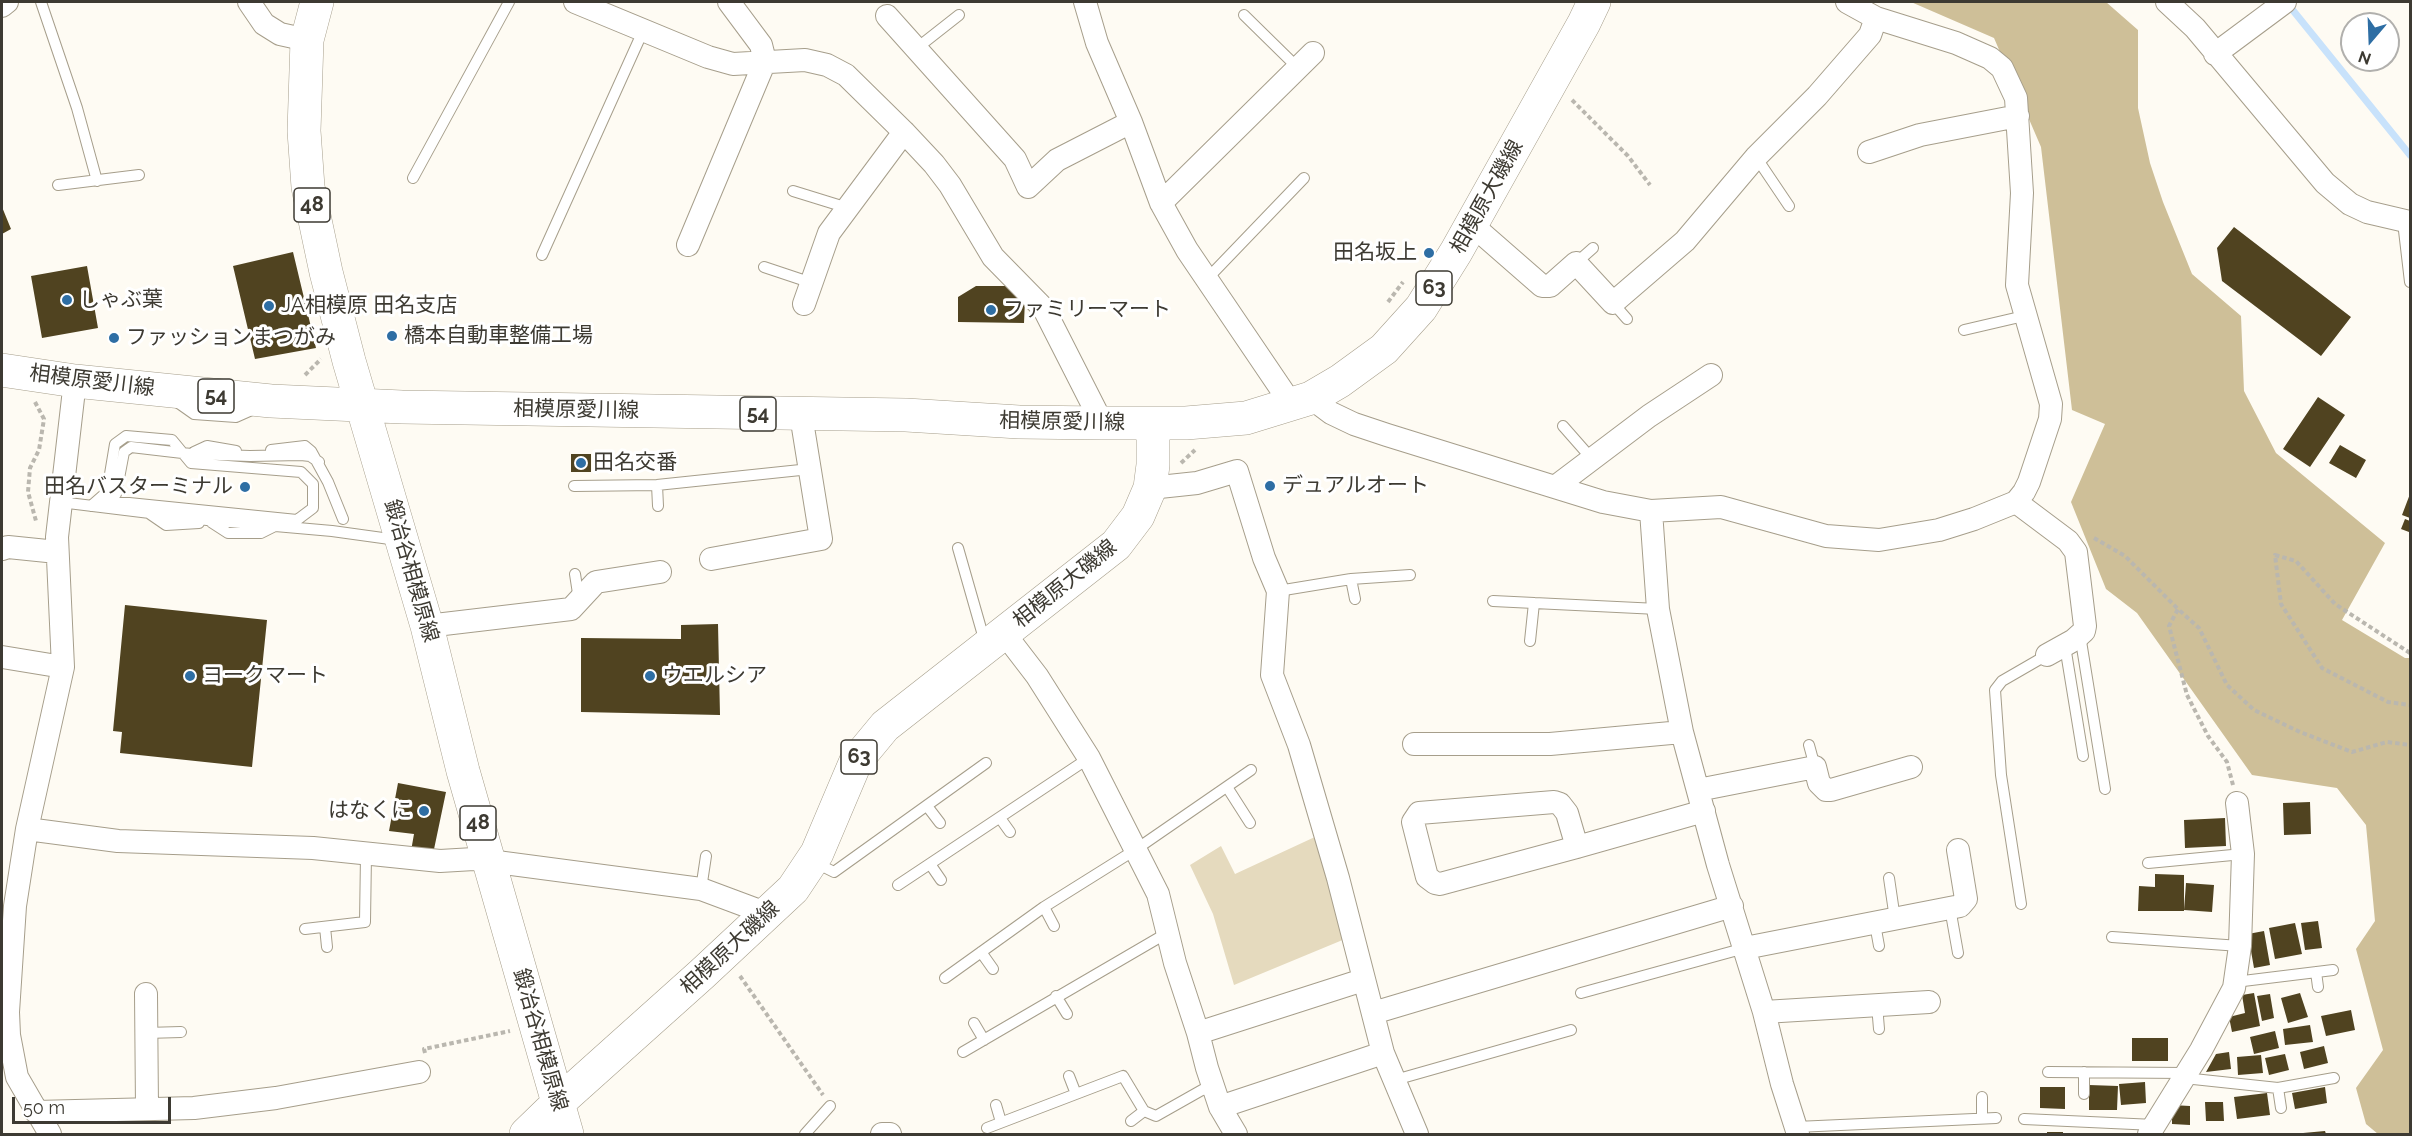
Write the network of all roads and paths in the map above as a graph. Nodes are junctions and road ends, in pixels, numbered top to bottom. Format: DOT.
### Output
graph roads {
  1 [pos="7,2"];
  2 [pos="40,2"];
  3 [pos="249,2"];
  4 [pos="317,2"];
  5 [pos="509,2"];
  6 [pos="575,2"];
  7 [pos="729,2"];
  8 [pos="1085,2"];
  9 [pos="1594,2"];
  10 [pos="1847,2"];
  11 [pos="2167,2"];
  12 [pos="2282,3"];
  13 [pos="2,6"];
  14 [pos="959,15"];
  15 [pos="1244,15"];
  16 [pos="887,16"];
  17 [pos="1876,18"];
  18 [pos="644,32"];
  19 [pos="308,40"];
  20 [pos="917,48"];
  21 [pos="2215,54"];
  22 [pos="1305,60"];
  23 [pos="765,61"];
  24 [pos="1568,95"];
  25 [pos="2018,116"];
  26 [pos="1131,122"];
  27 [pos="904,132"];
  28 [pos="1869,152"];
  29 [pos="1756,157"];
  30 [pos="139,175"];
  31 [pos="413,178"];
  32 [pos="1304,178"];
  33 [pos="97,181"];
  34 [pos="58,185"];
  35 [pos="1650,185"];
  36 [pos="793,191"];
  37 [pos="1161,203"];
  38 [pos="1789,206"];
  39 [pos="849,208"];
  40 [pos="2407,222"];
  41 [pos="1471,224"];
  42 [pos="688,245"];
  43 [pos="1593,248"];
  44 [pos="542,255"];
  45 [pos="1576,263"];
  46 [pos="764,267"];
  47 [pos="1207,279"];
  48 [pos="2410,282"];
  49 [pos="808,294"];
  50 [pos="2024,316"];
  51 [pos="1964,330"];
  52 [pos="2,370"];
  53 [pos="1711,375"];
  54 [pos="75,381"];
  55 [pos="1301,401"];
  56 [pos="363,405"];
  57 [pos="801,415"];
  58 [pos="1102,423"];
  59 [pos="1153,423"];
  60 [pos="1563,426"];
  61 [pos="186,453"];
  62 [pos="1592,459"];
  63 [pos="810,470"];
  64 [pos="111,473"];
  65 [pos="657,484"];
  66 [pos="574,486"];
  67 [pos="1555,487"];
  68 [pos="1150,488"];
  69 [pos="122,499"];
  70 [pos="60,502"];
  71 [pos="2016,502"];
  72 [pos="658,506"];
  73 [pos="101,507"];
  74 [pos="1651,511"];
  75 [pos="297,520"];
  76 [pos="320,530"];
  77 [pos="333,531"];
  78 [pos="2085,532"];
  79 [pos="404,541"];
  80 [pos="958,548"];
  81 [pos="2,549"];
  82 [pos="57,552"];
  83 [pos="711,559"];
  84 [pos="660,572"];
  85 [pos="575,574"];
  86 [pos="1410,575"];
  87 [pos="1351,579"];
  88 [pos="1278,591"];
  89 [pos="1355,599"];
  90 [pos="579,600"];
  91 [pos="1493,601"];
  92 [pos="1534,603"];
  93 [pos="1658,609"];
  94 [pos="2178,609"];
  95 [pos="427,626"];
  96 [pos="997,638"];
  97 [pos="1530,641"];
  98 [pos="2064,645"];
  99 [pos="2410,653"];
  100 [pos="2,657"];
  101 [pos="63,667"];
  102 [pos="2410,705"];
  103 [pos="1682,732"];
  104 [pos="1414,744"];
  105 [pos="1809,745"];
  106 [pos="2410,745"];
  107 [pos="2083,756"];
  108 [pos="1089,758"];
  109 [pos="986,763"];
  110 [pos="1815,767"];
  111 [pos="1911,767"];
  112 [pos="1251,770"];
  113 [pos="1227,787"];
  114 [pos="2105,789"];
  115 [pos="1701,801"];
  116 [pos="2237,803"];
  117 [pos="927,806"];
  118 [pos="1000,818"];
  119 [pos="940,823"];
  120 [pos="1251,823"];
  121 [pos="27,829"];
  122 [pos="1010,832"];
  123 [pos="1577,847"];
  124 [pos="1135,850"];
  125 [pos="1958,850"];
  126 [pos="2243,854"];
  127 [pos="366,855"];
  128 [pos="705,856"];
  129 [pos="489,861"];
  130 [pos="813,862"];
  131 [pos="2148,863"];
  132 [pos="930,864"];
  133 [pos="1888,878"];
  134 [pos="941,880"];
  135 [pos="898,885"];
  136 [pos="701,889"];
  137 [pos="2021,904"];
  138 [pos="1732,906"];
  139 [pos="1044,907"];
  140 [pos="1950,908"];
  141 [pos="768,914"];
  142 [pos="1885,922"];
  143 [pos="1054,926"];
  144 [pos="325,927"];
  145 [pos="305,929"];
  146 [pos="1167,933"];
  147 [pos="2112,937"];
  148 [pos="1879,946"];
  149 [pos="2240,946"];
  150 [pos="327,947"];
  151 [pos="1745,948"];
  152 [pos="981,952"];
  153 [pos="1958,953"];
  154 [pos="993,969"];
  155 [pos="2333,970"];
  156 [pos="2316,972"];
  157 [pos="738,973"];
  158 [pos="945,978"];
  159 [pos="1363,980"];
  160 [pos="2235,982"];
  161 [pos="2318,987"];
  162 [pos="1581,993"];
  163 [pos="146,994"];
  164 [pos="1056,996"];
  165 [pos="1929,1002"];
  166 [pos="1878,1005"];
  167 [pos="1764,1011"];
  168 [pos="1373,1013"];
  169 [pos="1067,1014"];
  170 [pos="5,1018"];
  171 [pos="974,1023"];
  172 [pos="521,1028"];
  173 [pos="1879,1029"];
  174 [pos="1571,1030"];
  175 [pos="181,1032"];
  176 [pos="146,1033"];
  177 [pos="1198,1033"];
  178 [pos="984,1040"];
  179 [pos="963,1053"];
  180 [pos="1383,1053"];
  181 [pos="419,1072"];
  182 [pos="2048,1072"];
  183 [pos="2084,1072"];
  184 [pos="1070,1076"];
  185 [pos="2185,1076"];
  186 [pos="2334,1078"];
  187 [pos="1395,1080"];
  188 [pos="2278,1088"];
  189 [pos="1076,1094"];
  190 [pos="2084,1094"];
  191 [pos="1982,1097"];
  192 [pos="1217,1098"];
  193 [pos="558,1103"];
  194 [pos="830,1106"];
  195 [pos="996,1106"];
  196 [pos="147,1108"];
  197 [pos="2281,1108"];
  198 [pos="1144,1111"];
  199 [pos="36,1112"];
  200 [pos="1982,1118"];
  201 [pos="1996,1118"];
  202 [pos="2024,1119"];
  203 [pos="1131,1121"];
  204 [pos="1001,1122"];
  205 [pos="987,1128"];
  206 [pos="2152,1130"];
  207 [pos="1797,1131"];
  208 [pos="50,1134"];
  209 [pos="526,1134"];
  210 [pos="567,1134"];
  211 [pos="805,1134"];
  212 [pos="882,1134"];
  213 [pos="890,1134"];
  214 [pos="1236,1134"];
  215 [pos="1417,1134"];
  1 -- 13 [label="street"];
  2 -- 33 [label="lane"];
  3 -- 19 [label="street"];
  4 -- 19 [label="main road, 鍛冶谷相模原線 / 48"];
  5 -- 31 [label="lane"];
  6 -- 18 [label="street"];
  7 -- 23 [label="street"];
  8 -- 26 [label="street"];
  9 -- 41 [label="main road, 相模原大磯線 / 63"];
  10 -- 17 [label="street"];
  11 -- 21 [label="street"];
  12 -- 21 [label="street"];
  14 -- 20 [label="lane"];
  15 -- 22 [label="lane"];
  16 -- 20 [label="street"];
  17 -- 25 [label="street"];
  17 -- 29 [label="street"];
  18 -- 23 [label="street"];
  18 -- 44 [label="lane"];
  19 -- 56 [label="main road, 鍛冶谷相模原線 / 48"];
  20 -- 26 [label="street"];
  21 -- 40 [label="street"];
  22 -- 37 [label="street"];
  23 -- 27 [label="street"];
  23 -- 42 [label="street"];
  24 -- 35 [label="path"];
  25 -- 28 [label="street"];
  25 -- 50 [label="street"];
  26 -- 37 [label="street"];
  27 -- 39 [label="street"];
  27 -- 58 [label="street"];
  29 -- 38 [label="lane"];
  29 -- 45 [label="street"];
  30 -- 33 [label="lane"];
  32 -- 47 [label="lane"];
  33 -- 34 [label="lane"];
  36 -- 39 [label="lane"];
  37 -- 47 [label="street"];
  39 -- 49 [label="street"];
  40 -- 48 [label="lane"];
  41 -- 45 [label="street"];
  41 -- 55 [label="main road, 相模原大磯線 / 63"];
  43 -- 45 [label="lane"];
  46 -- 49 [label="lane"];
  47 -- 55 [label="street"];
  50 -- 51 [label="lane"];
  50 -- 71 [label="street"];
  52 -- 54 [label="main road, 相模原愛川線 / 54"];
  53 -- 62 [label="street"];
  54 -- 56 [label="main road, 相模原愛川線 / 54"];
  54 -- 70 [label="street"];
  55 -- 59 [label="main road, 相模原大磯線 / 63"];
  55 -- 67 [label="street"];
  56 -- 57 [label="main road, 相模原愛川線 / 54"];
  56 -- 79 [label="main road, 鍛冶谷相模原線 / 48"];
  57 -- 58 [label="main road, 相模原愛川線 / 54"];
  57 -- 63 [label="street"];
  58 -- 59 [label="main road, 相模原愛川線 / 54"];
  59 -- 68 [label="main road, 相模原大磯線 / 63"];
  60 -- 62 [label="lane"];
  61 -- 64 [label="lane"];
  61 -- 69 [label="lane"];
  61 -- 75 [label="lane"];
  61 -- 77 [label="lane"];
  62 -- 67 [label="street"];
  63 -- 65 [label="lane"];
  63 -- 83 [label="street"];
  64 -- 69 [label="lane"];
  64 -- 73 [label="lane"];
  65 -- 66 [label="lane"];
  65 -- 72 [label="lane"];
  67 -- 74 [label="street"];
  68 -- 88 [label="street"];
  68 -- 96 [label="main road, 相模原大磯線 / 63"];
  69 -- 73 [label="lane"];
  69 -- 73 [label="lane"];
  69 -- 75 [label="lane"];
  69 -- 76 [label="lane"];
  70 -- 73 [label="lane"];
  70 -- 82 [label="street"];
  71 -- 74 [label="street"];
  71 -- 98 [label="street"];
  74 -- 93 [label="street"];
  75 -- 76 [label="lane"];
  76 -- 77 [label="lane"];
  77 -- 79 [label="lane"];
  78 -- 94 [label="path"];
  79 -- 95 [label="main road, 鍛冶谷相模原線 / 48"];
  80 -- 96 [label="lane"];
  81 -- 82 [label="street"];
  82 -- 101 [label="street"];
  84 -- 90 [label="street"];
  85 -- 90 [label="lane"];
  86 -- 87 [label="lane"];
  87 -- 88 [label="lane"];
  87 -- 89 [label="lane"];
  88 -- 159 [label="street"];
  90 -- 95 [label="street"];
  91 -- 92 [label="lane"];
  92 -- 93 [label="lane"];
  92 -- 97 [label="lane"];
  93 -- 103 [label="street"];
  94 -- 106 [label="path"];
  94 -- 116 [label="path"];
  95 -- 129 [label="main road, 鍛冶谷相模原線 / 48"];
  96 -- 108 [label="street"];
  96 -- 130 [label="main road, 相模原大磯線 / 63"];
  98 -- 107 [label="lane"];
  98 -- 114 [label="lane"];
  98 -- 137 [label="lane"];
  99 -- 102 [label="path"];
  100 -- 101 [label="street"];
  101 -- 121 [label="street"];
  103 -- 104 [label="street"];
  103 -- 115 [label="street"];
  105 -- 110 [label="lane"];
  108 -- 118 [label="lane"];
  108 -- 124 [label="street"];
  109 -- 117 [label="lane"];
  110 -- 111 [label="street"];
  110 -- 115 [label="street"];
  112 -- 113 [label="lane"];
  113 -- 120 [label="lane"];
  113 -- 124 [label="lane"];
  115 -- 123 [label="street"];
  115 -- 138 [label="street"];
  116 -- 126 [label="street"];
  117 -- 119 [label="lane"];
  117 -- 130 [label="lane"];
  118 -- 122 [label="lane"];
  118 -- 132 [label="lane"];
  121 -- 127 [label="street"];
  121 -- 170 [label="street"];
  123 -- 123 [label="street"];
  124 -- 139 [label="lane"];
  124 -- 146 [label="street"];
  125 -- 140 [label="street"];
  126 -- 131 [label="lane"];
  126 -- 149 [label="street"];
  127 -- 129 [label="street"];
  127 -- 144 [label="lane"];
  128 -- 136 [label="lane"];
  129 -- 136 [label="street"];
  129 -- 193 [label="main road, 鍛冶谷相模原線 / 48"];
  130 -- 141 [label="main road, 相模原大磯線 / 63"];
  132 -- 134 [label="lane"];
  132 -- 135 [label="lane"];
  133 -- 142 [label="lane"];
  136 -- 141 [label="street"];
  138 -- 151 [label="street"];
  138 -- 168 [label="street"];
  139 -- 143 [label="lane"];
  139 -- 152 [label="lane"];
  140 -- 142 [label="street"];
  140 -- 153 [label="lane"];
  141 -- 193 [label="main road, 相模原大磯線 / 63"];
  142 -- 148 [label="lane"];
  142 -- 151 [label="street"];
  144 -- 145 [label="lane"];
  144 -- 150 [label="lane"];
  146 -- 164 [label="lane"];
  146 -- 177 [label="street"];
  147 -- 149 [label="lane"];
  149 -- 160 [label="street"];
  151 -- 162 [label="lane"];
  151 -- 167 [label="street"];
  152 -- 154 [label="lane"];
  152 -- 158 [label="lane"];
  155 -- 156 [label="lane"];
  156 -- 160 [label="lane"];
  156 -- 161 [label="lane"];
  157 -- 194 [label="path"];
  159 -- 168 [label="street"];
  159 -- 177 [label="street"];
  160 -- 185 [label="street"];
  163 -- 176 [label="street"];
  164 -- 169 [label="lane"];
  164 -- 178 [label="lane"];
  165 -- 166 [label="street"];
  166 -- 167 [label="street"];
  166 -- 173 [label="lane"];
  167 -- 207 [label="street"];
  168 -- 180 [label="street"];
  170 -- 199 [label="street"];
  171 -- 178 [label="lane"];
  172 -- 181 [label="path"];
  174 -- 187 [label="lane"];
  175 -- 176 [label="lane"];
  176 -- 196 [label="street"];
  177 -- 192 [label="street"];
  178 -- 179 [label="lane"];
  180 -- 187 [label="street"];
  180 -- 192 [label="street"];
  181 -- 196 [label="street"];
  182 -- 183 [label="lane"];
  183 -- 185 [label="lane"];
  183 -- 190 [label="lane"];
  184 -- 189 [label="lane"];
  185 -- 188 [label="lane"];
  185 -- 206 [label="street"];
  186 -- 188 [label="lane"];
  187 -- 215 [label="street"];
  188 -- 197 [label="lane"];
  189 -- 198 [label="lane"];
  189 -- 204 [label="lane"];
  191 -- 200 [label="lane"];
  192 -- 198 [label="lane"];
  192 -- 214 [label="street"];
  193 -- 209 [label="main road, 相模原大磯線 / 63"];
  193 -- 210 [label="main road, 鍛冶谷相模原線 / 48"];
  194 -- 211 [label="lane"];
  195 -- 204 [label="lane"];
  196 -- 199 [label="street"];
  198 -- 203 [label="lane"];
  199 -- 208 [label="street"];
  200 -- 201 [label="lane"];
  200 -- 207 [label="lane"];
  202 -- 206 [label="lane"];
  204 -- 205 [label="lane"];
  212 -- 213 [label="street"];
}
